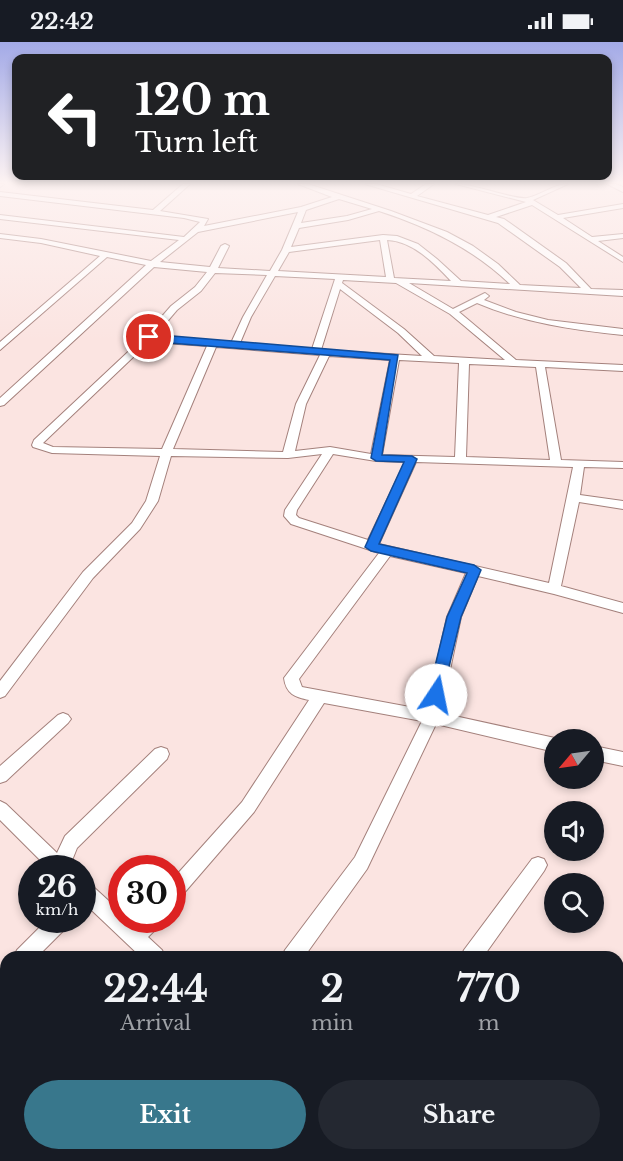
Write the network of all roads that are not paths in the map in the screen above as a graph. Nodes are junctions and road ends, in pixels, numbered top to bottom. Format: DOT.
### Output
graph roads {
  1 [pos="2,236"];
  2 [pos="161,236"];
  3 [pos="189,236"];
  4 [pos="291,236"];
  5 [pos="451,236"];
  6 [pos="525,236"];
  7 [pos="588,236"];
  8 [pos="621,236"];
  9 [pos="383,237"];
  10 [pos="186,239"];
  11 [pos="592,239"];
  12 [pos="225,246"];
  13 [pos="286,250"];
  14 [pos="105,255"];
  15 [pos="623,260"];
  16 [pos="152,264"];
  17 [pos="213,270"];
  18 [pos="272,275"];
  19 [pos="338,280"];
  20 [pos="395,281"];
  21 [pos="459,284"];
  22 [pos="507,286"];
  23 [pos="518,287"];
  24 [pos="590,292"];
  25 [pos="623,293"];
  26 [pos="477,300"];
  27 [pos="453,312"];
  28 [pos="623,332"];
  29 [pos="147,339"];
  30 [pos="213,343"];
  31 [pos="235,345"];
  32 [pos="0,347"];
  33 [pos="321,352"];
  34 [pos="395,357"];
  35 [pos="432,359"];
  36 [pos="464,360"];
  37 [pos="512,361"];
  38 [pos="540,364"];
  39 [pos="623,368"];
  40 [pos="0,403"];
  41 [pos="330,450"];
  42 [pos="166,453"];
  43 [pos="288,455"];
  44 [pos="376,458"];
  45 [pos="412,459"];
  46 [pos="460,461"];
  47 [pos="556,464"];
  48 [pos="579,465"];
  49 [pos="623,465"];
  50 [pos="574,498"];
  51 [pos="623,505"];
  52 [pos="371,547"];
  53 [pos="387,551"];
  54 [pos="474,570"];
  55 [pos="554,589"];
  56 [pos="623,608"];
  57 [pos="0,692"];
  58 [pos="319,698"];
  59 [pos="432,717"];
  60 [pos="63,719"];
  61 [pos="544,742"];
  62 [pos="161,754"];
  63 [pos="604,755"];
  64 [pos="623,759"];
  65 [pos="0,776"];
  66 [pos="2,814"];
  67 [pos="46,855"];
  68 [pos="66,855"];
  69 [pos="538,865"];
  70 [pos="186,878"];
  71 [pos="96,903"];
  72 [pos="47,933"];
  73 [pos="139,933"];
  74 [pos="135,938"];
  75 [pos="30,951"];
  76 [pos="149,951"];
  77 [pos="296,951"];
  78 [pos="475,951"];
  1 -- 14 [label="street"];
  2 -- 10 [label="street"];
  3 -- 10 [label="street"];
  4 -- 13 [label="street"];
  5 -- 23 [label="street"];
  6 -- 24 [label="street"];
  7 -- 11 [label="street"];
  8 -- 11 [label="street"];
  9 -- 13 [label="street"];
  9 -- 20 [label="street"];
  9 -- 21 [label="street"];
  10 -- 16 [label="street"];
  11 -- 15 [label="street"];
  12 -- 17 [label="street"];
  13 -- 18 [label="street"];
  14 -- 16 [label="street"];
  14 -- 32 [label="street"];
  16 -- 17 [label="street"];
  16 -- 40 [label="street"];
  17 -- 18 [label="street"];
  17 -- 29 [label="street"];
  18 -- 19 [label="street"];
  18 -- 31 [label="street"];
  19 -- 20 [label="street"];
  19 -- 33 [label="street"];
  19 -- 35 [label="street"];
  20 -- 21 [label="street"];
  20 -- 27 [label="street"];
  21 -- 22 [label="street"];
  22 -- 23 [label="street"];
  22 -- 26 [label="street"];
  23 -- 24 [label="street"];
  24 -- 25 [label="street"];
  26 -- 27 [label="street"];
  26 -- 28 [label="street"];
  27 -- 37 [label="street"];
  29 -- 30 [label="street"];
  29 -- 42 [label="street"];
  30 -- 31 [label="street"];
  30 -- 42 [label="street"];
  31 -- 33 [label="street"];
  33 -- 34 [label="street"];
  33 -- 43 [label="street"];
  34 -- 35 [label="street"];
  34 -- 44 [label="street"];
  35 -- 36 [label="street"];
  36 -- 37 [label="street"];
  36 -- 46 [label="street"];
  37 -- 38 [label="street"];
  38 -- 39 [label="street"];
  38 -- 47 [label="street"];
  41 -- 43 [label="street"];
  41 -- 44 [label="street"];
  41 -- 52 [label="street"];
  42 -- 43 [label="street"];
  42 -- 57 [label="street"];
  44 -- 45 [label="street"];
  45 -- 46 [label="street"];
  45 -- 52 [label="street"];
  46 -- 47 [label="street"];
  47 -- 48 [label="street"];
  48 -- 49 [label="street"];
  48 -- 50 [label="street"];
  50 -- 51 [label="street"];
  50 -- 55 [label="street"];
  52 -- 53 [label="street"];
  53 -- 54 [label="street"];
  53 -- 58 [label="street"];
  54 -- 55 [label="street"];
  54 -- 59 [label="street"];
  55 -- 56 [label="street"];
  58 -- 59 [label="street"];
  58 -- 70 [label="street"];
  59 -- 61 [label="street"];
  59 -- 77 [label="street"];
  60 -- 65 [label="street"];
  62 -- 68 [label="street"];
  63 -- 64 [label="street"];
  66 -- 67 [label="street"];
  69 -- 78 [label="street"];
  71 -- 74 [label="street"];
  72 -- 75 [label="street"];
  73 -- 74 [label="street"];
  74 -- 76 [label="street"];
}
